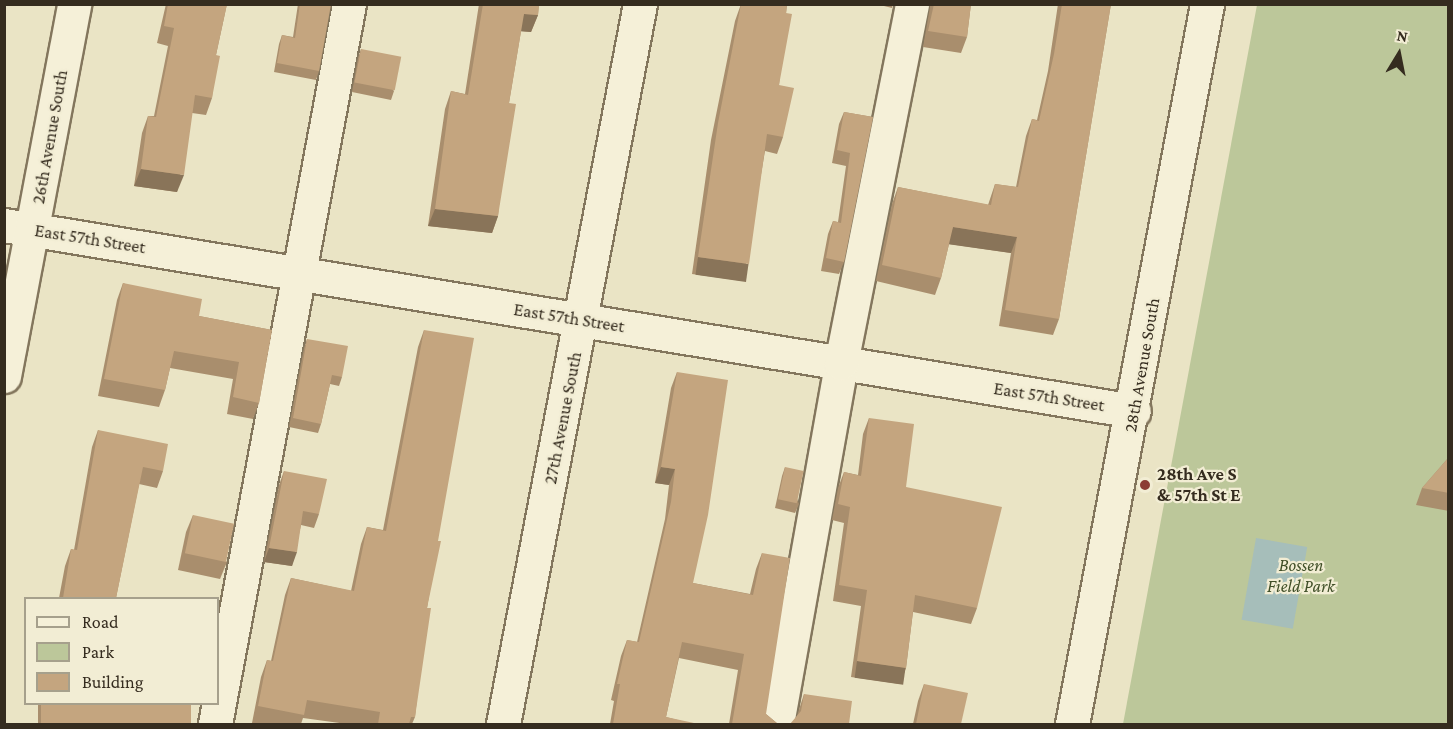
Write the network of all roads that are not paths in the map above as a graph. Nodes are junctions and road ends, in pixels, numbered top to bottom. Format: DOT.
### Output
graph roads {
  1 [pos="74,4"];
  2 [pos="349,4"];
  3 [pos="640,4"];
  4 [pos="912,4"];
  5 [pos="1207,4"];
  6 [pos="19,227"];
  7 [pos="299,273"];
  8 [pos="582,320"];
  9 [pos="841,363"];
  10 [pos="4,376"];
  11 [pos="1134,411"];
  12 [pos="219,703"];
  13 [pos="219,705"];
  14 [pos="215,724"];
  15 [pos="503,724"];
  16 [pos="777,724"];
  17 [pos="1072,724"];
  1 -- 6 [label="street, 26th Avenue South"];
  2 -- 7 [label="street"];
  3 -- 8 [label="street, 27th Avenue South"];
  4 -- 9 [label="street"];
  5 -- 11 [label="street, 28th Avenue South"];
  6 -- 7 [label="street, East 57th Street"];
  6 -- 10 [label="street, 26th Avenue South"];
  7 -- 8 [label="street, East 57th Street"];
  7 -- 12 [label="street"];
  8 -- 9 [label="street, East 57th Street"];
  8 -- 15 [label="street, 27th Avenue South"];
  9 -- 11 [label="street, East 57th Street"];
  9 -- 16 [label="street"];
  11 -- 17 [label="street, 28th Avenue South"];
  13 -- 14 [label="street"];
}
